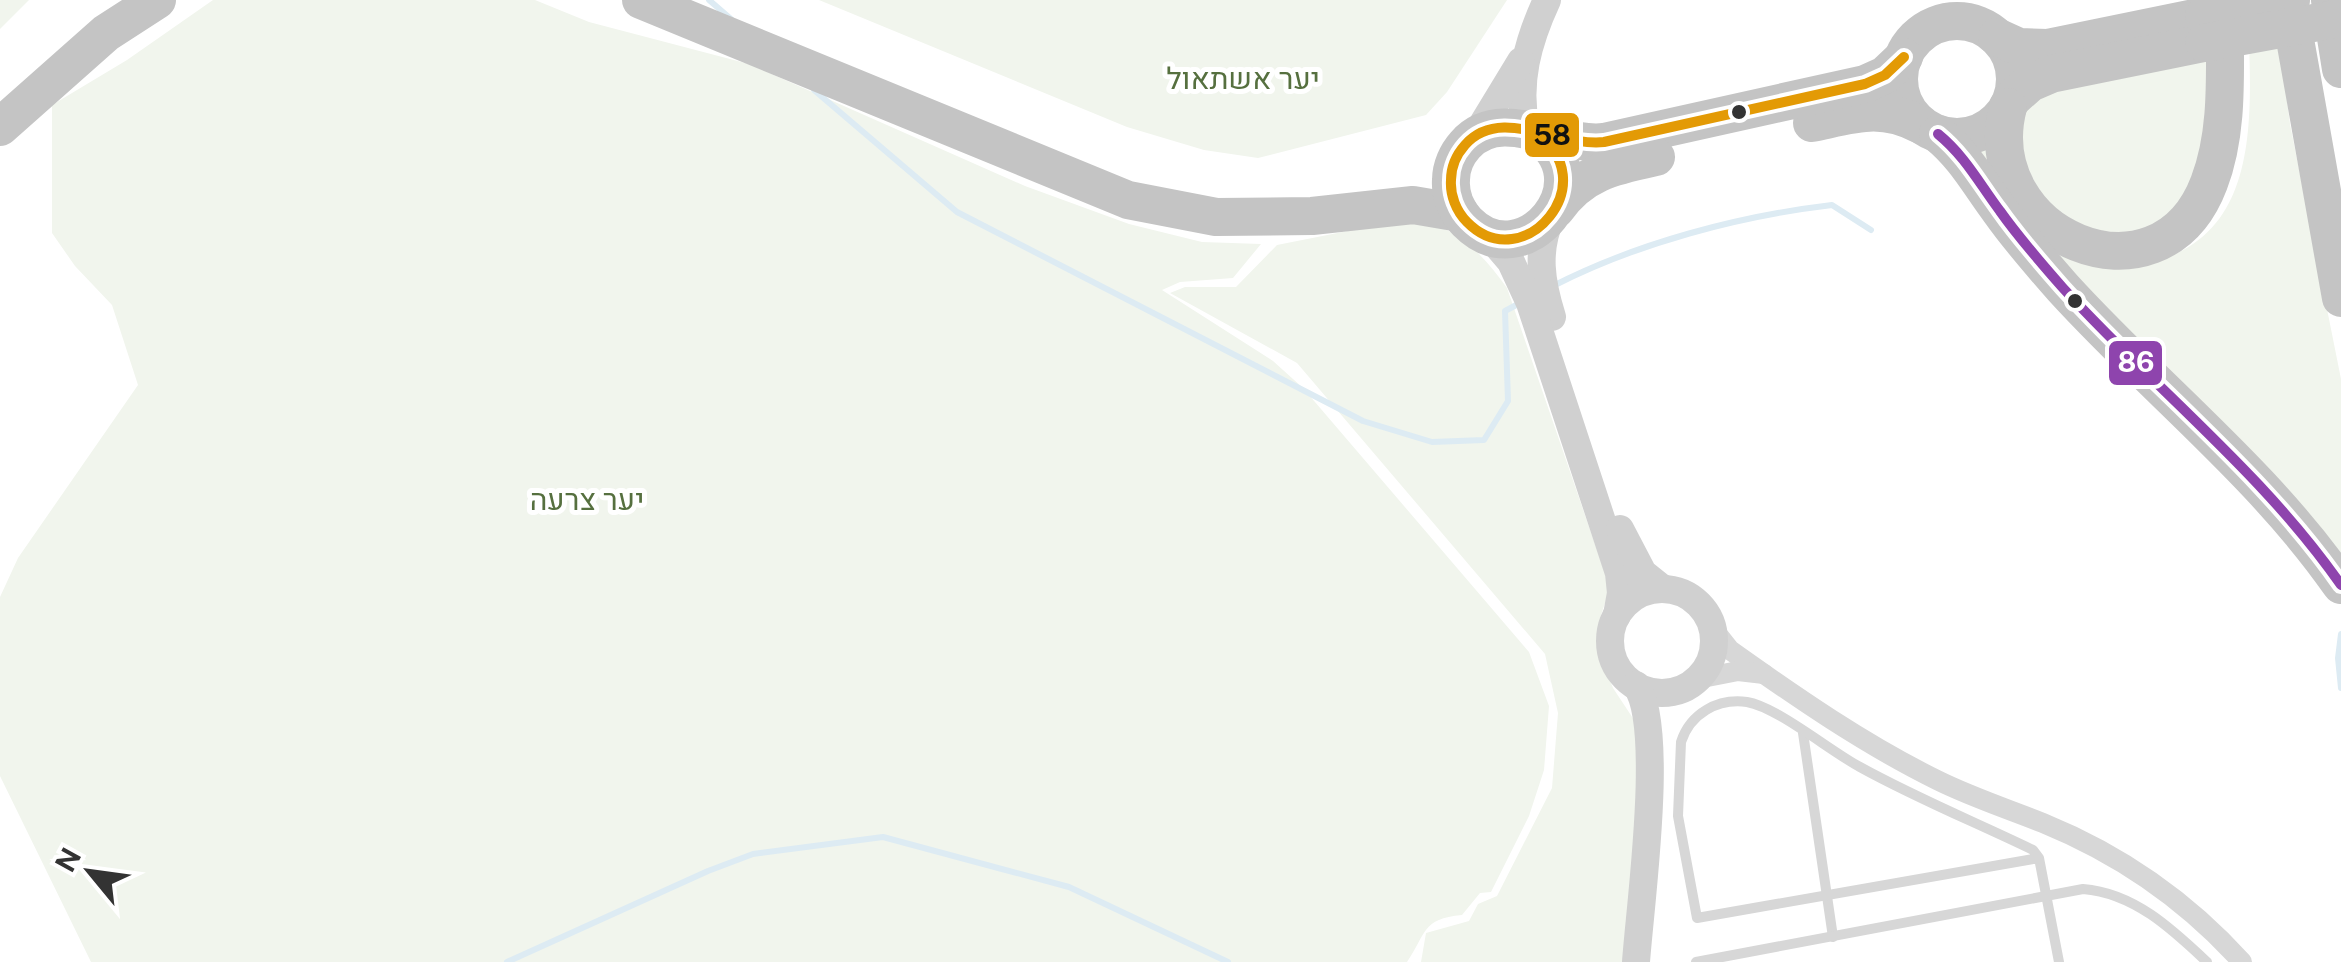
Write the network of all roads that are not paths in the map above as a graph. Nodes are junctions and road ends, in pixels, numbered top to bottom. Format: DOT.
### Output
graph roads {
  1 [pos="157,0"];
  2 [pos="642,0"];
  3 [pos="1547,0"];
  4 [pos="2289,0"];
  5 [pos="2330,0"];
  6 [pos="2341,18"];
  7 [pos="2211,20"];
  8 [pos="1998,37"];
  9 [pos="1530,41"];
  10 [pos="1904,57"];
  11 [pos="2341,68"];
  12 [pos="2010,103"];
  13 [pos="0,127"];
  14 [pos="1929,130"];
  15 [pos="1530,131"];
  16 [pos="1467,145"];
  17 [pos="1062,175"];
  18 [pos="1553,213"];
  19 [pos="1474,224"];
  20 [pos="1536,292"];
  21 [pos="2341,298"];
  22 [pos="2341,584"];
  23 [pos="1663,589"];
  24 [pos="1616,616"];
  25 [pos="1712,626"];
  26 [pos="1770,676"];
  27 [pos="1690,683"];
  28 [pos="1636,685"];
  29 [pos="1803,733"];
  30 [pos="1651,745"];
  31 [pos="2040,858"];
  32 [pos="1827,895"];
  33 [pos="2047,896"];
  34 [pos="1833,937"];
  35 [pos="1636,962"];
  36 [pos="1696,962"];
  37 [pos="2059,962"];
  38 [pos="2206,962"];
  39 [pos="2242,962"];
  1 -- 13 [label="highway"];
  2 -- 17 [label="highway"];
  3 -- 9 [label="street"];
  4 -- 7 [label="highway, bridge"];
  4 -- 21 [label="highway"];
  5 -- 11 [label="highway"];
  6 -- 7 [label="highway, bridge"];
  7 -- 8 [label="highway"];
  7 -- 12 [label="highway"];
  7 -- 12 [label="highway"];
  8 -- 10 [label="highway"];
  8 -- 12 [label="highway"];
  9 -- 15 [label="street"];
  9 -- 16 [label="street"];
  10 -- 14 [label="highway"];
  10 -- 15 [label="highway"];
  12 -- 14 [label="highway"];
  14 -- 18 [label="highway"];
  14 -- 22 [label="highway"];
  15 -- 16 [label="highway"];
  15 -- 18 [label="highway"];
  16 -- 17 [label="highway"];
  16 -- 19 [label="highway"];
  17 -- 19 [label="highway"];
  18 -- 19 [label="highway"];
  18 -- 20 [label="street"];
  19 -- 20 [label="street"];
  20 -- 23 [label="street"];
  20 -- 24 [label="street"];
  23 -- 24 [label="street"];
  23 -- 25 [label="street"];
  24 -- 28 [label="street"];
  25 -- 26 [label="street"];
  25 -- 27 [label="street"];
  26 -- 27 [label="street"];
  26 -- 39 [label="street"];
  27 -- 28 [label="street"];
  27 -- 30 [label="street"];
  28 -- 30 [label="street"];
  29 -- 31 [label="lane"];
  29 -- 32 [label="lane"];
  29 -- 32 [label="lane"];
  30 -- 35 [label="street"];
  31 -- 32 [label="lane"];
  31 -- 33 [label="lane"];
  32 -- 34 [label="lane"];
  33 -- 34 [label="lane"];
  33 -- 37 [label="lane"];
  33 -- 38 [label="lane"];
  34 -- 36 [label="lane"];
}
